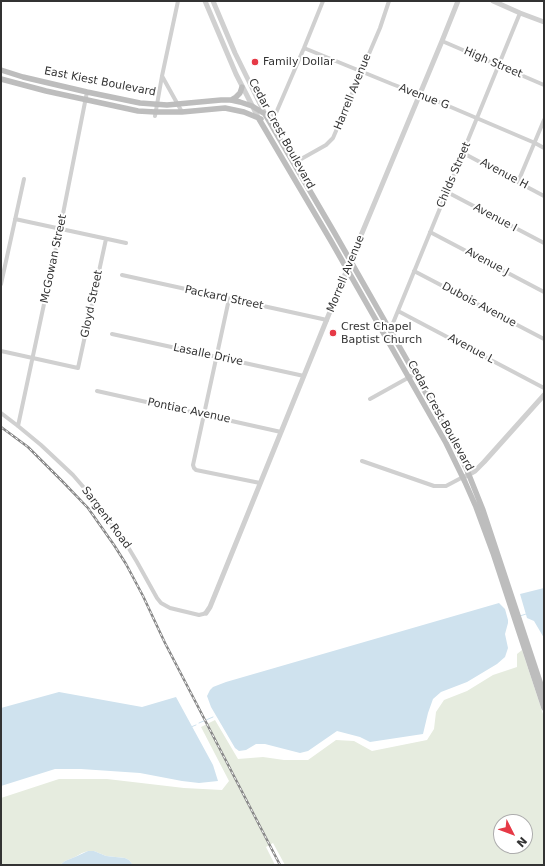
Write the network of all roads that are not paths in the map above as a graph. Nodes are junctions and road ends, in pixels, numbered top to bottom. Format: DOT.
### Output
graph roads {
  1 [pos="178,1"];
  2 [pos="205,1"];
  3 [pos="213,1"];
  4 [pos="323,1"];
  5 [pos="389,1"];
  6 [pos="458,1"];
  7 [pos="492,1"];
  8 [pos="520,13"];
  9 [pos="544,22"];
  10 [pos="442,41"];
  11 [pos="304,48"];
  12 [pos="235,53"];
  13 [pos="228,56"];
  14 [pos="498,65"];
  15 [pos="1,70"];
  16 [pos="243,71"];
  17 [pos="361,72"];
  18 [pos="236,74"];
  19 [pos="162,76"];
  20 [pos="23,77"];
  21 [pos="1,79"];
  22 [pos="20,85"];
  23 [pos="544,85"];
  24 [pos="242,87"];
  25 [pos="87,92"];
  26 [pos="419,95"];
  27 [pos="86,100"];
  28 [pos="231,100"];
  29 [pos="157,104"];
  30 [pos="178,104"];
  31 [pos="252,106"];
  32 [pos="182,112"];
  33 [pos="155,114"];
  34 [pos="267,117"];
  35 [pos="259,118"];
  36 [pos="477,118"];
  37 [pos="544,120"];
  38 [pos="535,143"];
  39 [pos="544,148"];
  40 [pos="463,153"];
  41 [pos="294,164"];
  42 [pos="287,167"];
  43 [pos="24,179"];
  44 [pos="518,182"];
  45 [pos="447,192"];
  46 [pos="544,196"];
  47 [pos="15,219"];
  48 [pos="60,229"];
  49 [pos="430,232"];
  50 [pos="106,239"];
  51 [pos="126,243"];
  52 [pos="544,243"];
  53 [pos="350,261"];
  54 [pos="347,271"];
  55 [pos="414,271"];
  56 [pos="122,276"];
  57 [pos="1,284"];
  58 [pos="544,292"];
  59 [pos="229,299"];
  60 [pos="398,311"];
  61 [pos="327,320"];
  62 [pos="388,328"];
  63 [pos="382,331"];
  64 [pos="112,334"];
  65 [pos="544,339"];
  66 [pos="1,351"];
  67 [pos="216,357"];
  68 [pos="33,358"];
  69 [pos="415,374"];
  70 [pos="304,376"];
  71 [pos="408,378"];
  72 [pos="544,388"];
  73 [pos="97,391"];
  74 [pos="544,395"];
  75 [pos="370,399"];
  76 [pos="1,414"];
  77 [pos="204,415"];
  78 [pos="18,426"];
  79 [pos="281,432"];
  80 [pos="362,461"];
  81 [pos="469,474"];
  82 [pos="463,477"];
  83 [pos="260,483"];
  84 [pos="495,553"];
  85 [pos="206,613"];
  86 [pos="544,694"];
  87 [pos="544,708"];
  1 -- 19 [label="street"];
  2 -- 13 [label="street, Cedar Crest Boulevard"];
  3 -- 12 [label="street, Cedar Crest Boulevard"];
  4 -- 11 [label="street"];
  5 -- 17 [label="street, Harrell Avenue"];
  6 -- 10 [label="street, Morrell Avenue"];
  7 -- 8 [label="street"];
  8 -- 9 [label="street"];
  8 -- 14 [label="street, Childs Street"];
  10 -- 14 [label="street, High Street"];
  10 -- 26 [label="street, Morrell Avenue"];
  11 -- 17 [label="street, Avenue G"];
  11 -- 34 [label="street"];
  12 -- 13 [label="street"];
  12 -- 16 [label="street, Cedar Crest Boulevard"];
  13 -- 18 [label="street, Cedar Crest Boulevard"];
  14 -- 23 [label="street, High Street"];
  14 -- 36 [label="street, Childs Street"];
  15 -- 20 [label="main road, East Kiest Boulevard"];
  16 -- 18 [label="street"];
  16 -- 34 [label="street, Cedar Crest Boulevard"];
  17 -- 26 [label="street, Avenue G"];
  17 -- 41 [label="street, Harrell Avenue"];
  18 -- 24 [label="street, Cedar Crest Boulevard"];
  19 -- 29 [label="street"];
  19 -- 30 [label="street"];
  20 -- 22 [label="main road"];
  20 -- 25 [label="main road, East Kiest Boulevard"];
  21 -- 22 [label="main road, East Kiest Boulevard"];
  22 -- 27 [label="main road, East Kiest Boulevard"];
  24 -- 28 [label="main road"];
  24 -- 31 [label="street, Cedar Crest Boulevard"];
  25 -- 27 [label="street, McGowan Street"];
  25 -- 29 [label="main road, East Kiest Boulevard"];
  26 -- 36 [label="street, Avenue G"];
  26 -- 53 [label="street, Morrell Avenue"];
  27 -- 33 [label="main road, East Kiest Boulevard"];
  27 -- 48 [label="street, McGowan Street"];
  28 -- 30 [label="main road, East Kiest Boulevard"];
  28 -- 31 [label="main road, East Kiest Boulevard"];
  29 -- 30 [label="main road, East Kiest Boulevard"];
  29 -- 33 [label="street"];
  30 -- 32 [label="street"];
  31 -- 34 [label="main road, East Kiest Boulevard"];
  31 -- 35 [label="street, Cedar Crest Boulevard"];
  32 -- 33 [label="main road, East Kiest Boulevard"];
  32 -- 35 [label="main road, East Kiest Boulevard"];
  34 -- 35 [label="main road, East Kiest Boulevard"];
  34 -- 41 [label="main road, Cedar Crest Boulevard"];
  35 -- 42 [label="main road, Cedar Crest Boulevard"];
  36 -- 38 [label="street, Avenue G"];
  36 -- 40 [label="street, Childs Street"];
  37 -- 38 [label="street"];
  38 -- 39 [label="street, Avenue G"];
  38 -- 44 [label="street"];
  40 -- 44 [label="street, Avenue H"];
  40 -- 45 [label="street, Childs Street"];
  41 -- 42 [label="main road"];
  41 -- 53 [label="main road, Cedar Crest Boulevard"];
  42 -- 54 [label="main road, Cedar Crest Boulevard"];
  43 -- 47 [label="street"];
  44 -- 46 [label="street, Avenue H"];
  45 -- 49 [label="street, Childs Street"];
  45 -- 52 [label="street, Avenue I"];
  47 -- 48 [label="street"];
  47 -- 57 [label="street"];
  48 -- 50 [label="street"];
  48 -- 68 [label="street, McGowan Street"];
  49 -- 55 [label="street, Childs Street"];
  49 -- 58 [label="street, Avenue J"];
  50 -- 51 [label="street"];
  50 -- 68 [label="street, Gloyd Street"];
  53 -- 54 [label="street, Morrell Avenue"];
  53 -- 62 [label="main road, Cedar Crest Boulevard"];
  54 -- 61 [label="street, Morrell Avenue"];
  54 -- 63 [label="main road, Cedar Crest Boulevard"];
  55 -- 60 [label="street, Childs Street"];
  55 -- 65 [label="street, Dubois Avenue"];
  56 -- 59 [label="street, Packard Street"];
  59 -- 61 [label="street, Packard Street"];
  59 -- 67 [label="street"];
  60 -- 62 [label="street, Childs Street"];
  60 -- 72 [label="street, Avenue L"];
  61 -- 70 [label="street, Morrell Avenue"];
  62 -- 63 [label="street"];
  62 -- 69 [label="main road, Cedar Crest Boulevard"];
  63 -- 71 [label="main road, Cedar Crest Boulevard"];
  64 -- 67 [label="street, Lasalle Drive"];
  66 -- 68 [label="street"];
  67 -- 70 [label="street, Lasalle Drive"];
  67 -- 77 [label="street"];
  68 -- 78 [label="street, McGowan Street"];
  69 -- 71 [label="street"];
  69 -- 81 [label="main road, Cedar Crest Boulevard"];
  70 -- 79 [label="street, Morrell Avenue"];
  71 -- 75 [label="street"];
  71 -- 82 [label="main road, Cedar Crest Boulevard"];
  73 -- 77 [label="street, Pontiac Avenue"];
  74 -- 81 [label="street"];
  76 -- 78 [label="street, Sargent Road"];
  77 -- 79 [label="street, Pontiac Avenue"];
  77 -- 83 [label="street"];
  78 -- 85 [label="street, Sargent Road"];
  79 -- 83 [label="street, Morrell Avenue"];
  80 -- 82 [label="street"];
  81 -- 82 [label="street"];
  81 -- 84 [label="main road, Cedar Crest Boulevard"];
  82 -- 84 [label="main road, Cedar Crest Boulevard"];
  83 -- 85 [label="street, Morrell Avenue"];
  84 -- 86 [label="main road, Cedar Crest Boulevard"];
  84 -- 87 [label="main road, Cedar Crest Boulevard"];
}
